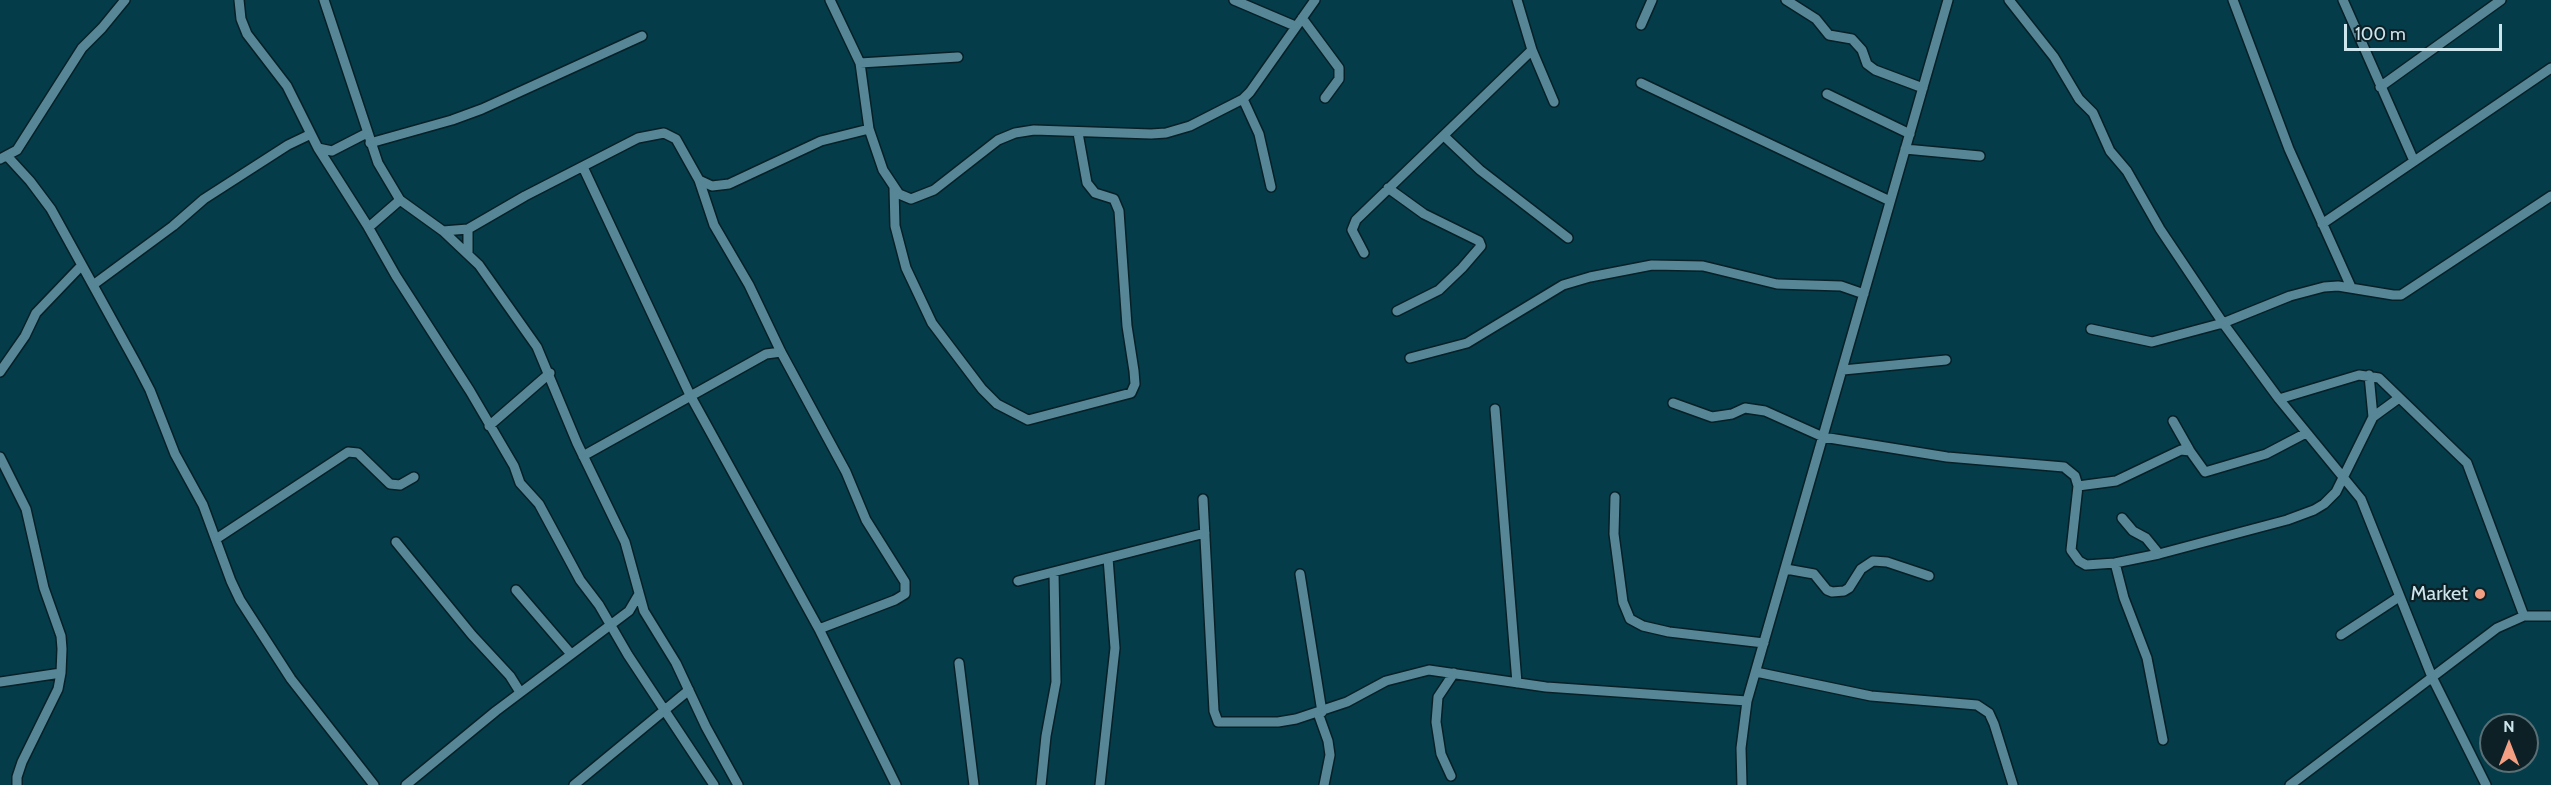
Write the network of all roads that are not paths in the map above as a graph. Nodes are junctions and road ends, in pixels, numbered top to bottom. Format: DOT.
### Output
graph roads {
  1 [pos="125,0"];
  2 [pos="239,0"];
  3 [pos="324,0"];
  4 [pos="830,0"];
  5 [pos="1234,0"];
  6 [pos="1316,0"];
  7 [pos="1517,0"];
  8 [pos="1652,0"];
  9 [pos="1786,0"];
  10 [pos="1948,0"];
  11 [pos="2009,0"];
  12 [pos="2233,0"];
  13 [pos="2343,0"];
  14 [pos="2501,0"];
  15 [pos="1302,18"];
  16 [pos="1295,26"];
  17 [pos="1641,26"];
  18 [pos="642,36"];
  19 [pos="1532,50"];
  20 [pos="958,57"];
  21 [pos="860,63"];
  22 [pos="2551,68"];
  23 [pos="1641,83"];
  24 [pos="2380,87"];
  25 [pos="1923,88"];
  26 [pos="1827,94"];
  27 [pos="1326,98"];
  28 [pos="1243,99"];
  29 [pos="1554,102"];
  30 [pos="868,129"];
  31 [pos="1078,133"];
  32 [pos="311,134"];
  33 [pos="1910,134"];
  34 [pos="1444,136"];
  35 [pos="369,138"];
  36 [pos="318,148"];
  37 [pos="1905,150"];
  38 [pos="332,151"];
  39 [pos="1980,156"];
  40 [pos="4,158"];
  41 [pos="2414,161"];
  42 [pos="329,165"];
  43 [pos="583,167"];
  44 [pos="699,180"];
  45 [pos="712,186"];
  46 [pos="1271,187"];
  47 [pos="894,188"];
  48 [pos="1388,188"];
  49 [pos="2551,196"];
  50 [pos="400,200"];
  51 [pos="1890,201"];
  52 [pos="706,203"];
  53 [pos="2322,224"];
  54 [pos="369,227"];
  55 [pos="468,229"];
  56 [pos="443,231"];
  57 [pos="1568,238"];
  58 [pos="1364,253"];
  59 [pos="468,254"];
  60 [pos="82,265"];
  61 [pos="93,285"];
  62 [pos="2351,287"];
  63 [pos="1864,294"];
  64 [pos="1396,311"];
  65 [pos="2223,323"];
  66 [pos="2091,329"];
  67 [pos="774,338"];
  68 [pos="781,352"];
  69 [pos="766,354"];
  70 [pos="1410,358"];
  71 [pos="1946,360"];
  72 [pos="1842,370"];
  73 [pos="0,372"];
  74 [pos="550,373"];
  75 [pos="2369,375"];
  76 [pos="690,395"];
  77 [pos="2399,398"];
  78 [pos="2279,399"];
  79 [pos="1673,403"];
  80 [pos="1495,410"];
  81 [pos="2373,417"];
  82 [pos="2173,421"];
  83 [pos="489,426"];
  84 [pos="2306,433"];
  85 [pos="1823,437"];
  86 [pos="2190,451"];
  87 [pos="583,456"];
  88 [pos="0,457"];
  89 [pos="414,477"];
  90 [pos="2343,477"];
  91 [pos="2078,486"];
  92 [pos="1615,497"];
  93 [pos="1203,499"];
  94 [pos="2122,518"];
  95 [pos="1205,533"];
  96 [pos="216,539"];
  97 [pos="396,543"];
  98 [pos="2158,554"];
  99 [pos="1108,558"];
  100 [pos="2115,563"];
  101 [pos="1786,569"];
  102 [pos="1054,572"];
  103 [pos="1300,574"];
  104 [pos="1929,576"];
  105 [pos="1018,581"];
  106 [pos="516,590"];
  107 [pos="639,594"];
  108 [pos="2399,597"];
  109 [pos="629,611"];
  110 [pos="644,611"];
  111 [pos="2524,616"];
  112 [pos="2551,616"];
  113 [pos="611,624"];
  114 [pos="819,629"];
  115 [pos="2341,636"];
  116 [pos="1764,644"];
  117 [pos="571,654"];
  118 [pos="959,663"];
  119 [pos="1756,672"];
  120 [pos="1454,673"];
  121 [pos="61,674"];
  122 [pos="2432,677"];
  123 [pos="0,682"];
  124 [pos="1517,682"];
  125 [pos="689,690"];
  126 [pos="520,692"];
  127 [pos="1747,701"];
  128 [pos="663,710"];
  129 [pos="1320,713"];
  130 [pos="2163,740"];
  131 [pos="1450,776"];
  132 [pos="17,785"];
  133 [pos="374,785"];
  134 [pos="406,785"];
  135 [pos="574,785"];
  136 [pos="714,785"];
  137 [pos="738,785"];
  138 [pos="896,785"];
  139 [pos="974,785"];
  140 [pos="1041,785"];
  141 [pos="1100,785"];
  142 [pos="1324,785"];
  143 [pos="1742,785"];
  144 [pos="2013,785"];
  145 [pos="2290,785"];
  146 [pos="2486,785"];
  1 -- 40 [label="street"];
  2 -- 32 [label="street"];
  3 -- 35 [label="street"];
  4 -- 21 [label="street"];
  5 -- 16 [label="street"];
  6 -- 15 [label="street"];
  7 -- 19 [label="street"];
  8 -- 17 [label="street"];
  9 -- 25 [label="street"];
  10 -- 25 [label="street"];
  11 -- 65 [label="street"];
  12 -- 53 [label="street"];
  13 -- 24 [label="street"];
  14 -- 24 [label="street"];
  15 -- 16 [label="street"];
  15 -- 27 [label="street"];
  16 -- 28 [label="street"];
  18 -- 35 [label="street"];
  19 -- 29 [label="street"];
  19 -- 34 [label="street"];
  20 -- 21 [label="street"];
  21 -- 30 [label="street"];
  22 -- 41 [label="street"];
  23 -- 51 [label="street"];
  24 -- 41 [label="street"];
  25 -- 33 [label="street"];
  26 -- 33 [label="street"];
  28 -- 31 [label="street"];
  28 -- 46 [label="street"];
  30 -- 45 [label="street"];
  30 -- 47 [label="street"];
  31 -- 47 [label="street"];
  31 -- 47 [label="street"];
  32 -- 36 [label="street"];
  32 -- 61 [label="street"];
  33 -- 37 [label="street"];
  34 -- 48 [label="street"];
  34 -- 57 [label="street"];
  35 -- 38 [label="street"];
  35 -- 50 [label="street"];
  36 -- 38 [label="street"];
  36 -- 42 [label="street"];
  37 -- 39 [label="street"];
  37 -- 51 [label="street"];
  38 -- 42 [label="street"];
  40 -- 60 [label="street"];
  41 -- 53 [label="street"];
  42 -- 54 [label="street"];
  43 -- 44 [label="street"];
  43 -- 55 [label="street"];
  43 -- 76 [label="street"];
  44 -- 45 [label="street"];
  44 -- 52 [label="street"];
  45 -- 52 [label="street"];
  48 -- 58 [label="street"];
  48 -- 64 [label="street"];
  49 -- 62 [label="street"];
  50 -- 54 [label="street"];
  50 -- 56 [label="street"];
  51 -- 63 [label="street"];
  52 -- 67 [label="street"];
  53 -- 62 [label="street"];
  54 -- 83 [label="street"];
  55 -- 56 [label="street"];
  55 -- 59 [label="street"];
  56 -- 59 [label="street"];
  59 -- 74 [label="street"];
  60 -- 61 [label="street"];
  60 -- 73 [label="street"];
  61 -- 96 [label="street"];
  62 -- 65 [label="street"];
  63 -- 70 [label="street"];
  63 -- 72 [label="street"];
  65 -- 66 [label="street"];
  65 -- 78 [label="street"];
  67 -- 68 [label="street"];
  67 -- 69 [label="street"];
  68 -- 69 [label="street"];
  68 -- 114 [label="street"];
  69 -- 76 [label="street"];
  71 -- 72 [label="street"];
  72 -- 85 [label="street"];
  74 -- 83 [label="street"];
  74 -- 87 [label="street"];
  75 -- 77 [label="street"];
  75 -- 78 [label="street"];
  75 -- 81 [label="street"];
  76 -- 87 [label="street"];
  76 -- 114 [label="street"];
  77 -- 81 [label="street"];
  77 -- 111 [label="street"];
  78 -- 84 [label="street"];
  79 -- 85 [label="street"];
  80 -- 124 [label="street"];
  81 -- 90 [label="street"];
  82 -- 86 [label="street"];
  83 -- 113 [label="street"];
  84 -- 86 [label="street"];
  84 -- 90 [label="street"];
  85 -- 91 [label="street"];
  85 -- 101 [label="street"];
  86 -- 91 [label="street"];
  87 -- 107 [label="street"];
  88 -- 121 [label="street"];
  89 -- 96 [label="street"];
  90 -- 98 [label="street"];
  90 -- 108 [label="street"];
  91 -- 100 [label="street"];
  92 -- 116 [label="street"];
  93 -- 95 [label="street"];
  94 -- 98 [label="street"];
  95 -- 99 [label="street"];
  95 -- 129 [label="street"];
  96 -- 133 [label="street"];
  97 -- 126 [label="street"];
  98 -- 100 [label="street"];
  99 -- 102 [label="street"];
  99 -- 141 [label="street"];
  100 -- 130 [label="street"];
  101 -- 104 [label="street"];
  101 -- 116 [label="street"];
  102 -- 105 [label="street"];
  102 -- 140 [label="street"];
  103 -- 129 [label="street"];
  106 -- 117 [label="street"];
  107 -- 109 [label="street"];
  107 -- 110 [label="street"];
  108 -- 115 [label="street"];
  108 -- 122 [label="street"];
  109 -- 110 [label="street"];
  109 -- 113 [label="street"];
  110 -- 125 [label="street"];
  111 -- 112 [label="street"];
  111 -- 122 [label="street"];
  113 -- 117 [label="street"];
  113 -- 128 [label="street"];
  114 -- 138 [label="street"];
  116 -- 119 [label="street"];
  117 -- 126 [label="street"];
  118 -- 139 [label="street"];
  119 -- 127 [label="street"];
  119 -- 144 [label="street"];
  120 -- 124 [label="street"];
  120 -- 129 [label="street"];
  120 -- 131 [label="street"];
  121 -- 123 [label="street"];
  121 -- 132 [label="street"];
  122 -- 145 [label="street"];
  122 -- 146 [label="street"];
  124 -- 127 [label="street"];
  125 -- 128 [label="street"];
  125 -- 137 [label="street"];
  126 -- 134 [label="street"];
  127 -- 143 [label="street"];
  128 -- 135 [label="street"];
  128 -- 136 [label="street"];
  129 -- 142 [label="street"];
}
